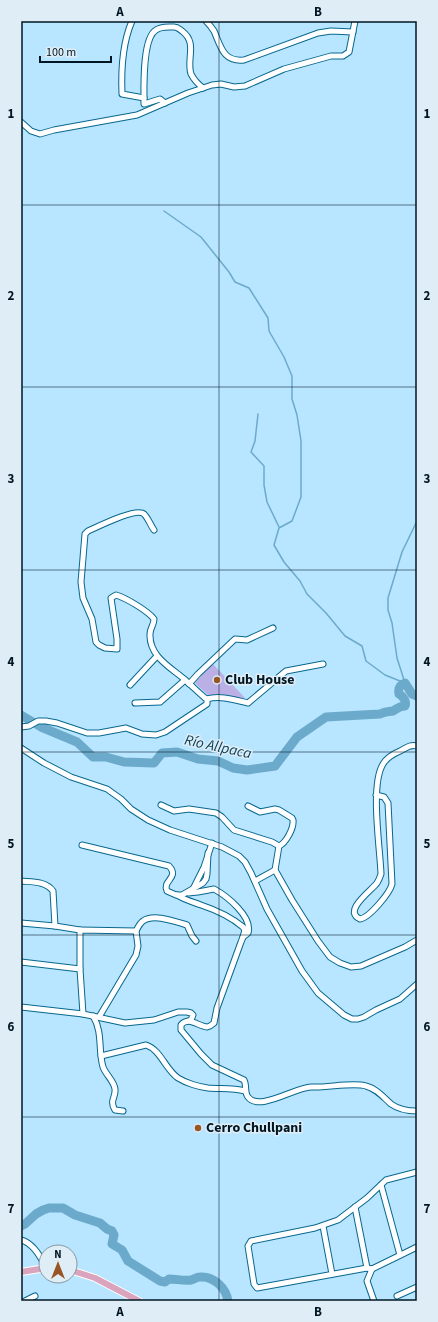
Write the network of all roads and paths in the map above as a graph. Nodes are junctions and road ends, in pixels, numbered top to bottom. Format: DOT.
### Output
graph roads {
  1 [pos="132,21"];
  2 [pos="206,21"];
  3 [pos="355,21"];
  4 [pos="353,32"];
  5 [pos="203,88"];
  6 [pos="144,98"];
  7 [pos="165,103"];
  8 [pos="21,122"];
  9 [pos="154,530"];
  10 [pos="273,628"];
  11 [pos="157,656"];
  12 [pos="323,664"];
  13 [pos="187,682"];
  14 [pos="130,685"];
  15 [pos="207,699"];
  16 [pos="135,703"];
  17 [pos="21,726"];
  18 [pos="417,746"];
  19 [pos="21,748"];
  20 [pos="376,794"];
  21 [pos="161,805"];
  22 [pos="248,806"];
  23 [pos="212,843"];
  24 [pos="82,845"];
  25 [pos="279,846"];
  26 [pos="275,870"];
  27 [pos="21,881"];
  28 [pos="255,881"];
  29 [pos="190,891"];
  30 [pos="176,895"];
  31 [pos="21,924"];
  32 [pos="55,926"];
  33 [pos="80,930"];
  34 [pos="136,931"];
  35 [pos="243,937"];
  36 [pos="417,940"];
  37 [pos="196,941"];
  38 [pos="21,962"];
  39 [pos="80,969"];
  40 [pos="417,984"];
  41 [pos="21,1007"];
  42 [pos="83,1014"];
  43 [pos="93,1016"];
  44 [pos="99,1017"];
  45 [pos="188,1021"];
  46 [pos="101,1056"];
  47 [pos="245,1091"];
  48 [pos="123,1111"];
  49 [pos="417,1111"];
  50 [pos="417,1172"];
  51 [pos="381,1185"];
  52 [pos="355,1207"];
  53 [pos="323,1226"];
  54 [pos="22,1239"];
  55 [pos="417,1247"];
  56 [pos="38,1254"];
  57 [pos="400,1255"];
  58 [pos="38,1269"];
  59 [pos="369,1269"];
  60 [pos="21,1272"];
  61 [pos="78,1273"];
  62 [pos="332,1274"];
  63 [pos="417,1287"];
  64 [pos="35,1296"];
  65 [pos="397,1296"];
  66 [pos="25,1301"];
  67 [pos="139,1301"];
  68 [pos="374,1301"];
  1 -- 6 [label="street"];
  2 -- 4 [label="street"];
  3 -- 4 [label="street"];
  4 -- 5 [label="street"];
  5 -- 6 [label="street"];
  5 -- 7 [label="street"];
  6 -- 7 [label="street"];
  7 -- 8 [label="street"];
  9 -- 11 [label="street"];
  10 -- 13 [label="street"];
  11 -- 13 [label="street"];
  11 -- 14 [label="street"];
  12 -- 15 [label="street"];
  13 -- 15 [label="street"];
  13 -- 16 [label="street"];
  15 -- 17 [label="street"];
  18 -- 20 [label="street"];
  19 -- 23 [label="street"];
  20 -- 20 [label="street"];
  21 -- 25 [label="street"];
  22 -- 25 [label="street"];
  23 -- 28 [label="street"];
  23 -- 29 [label="street"];
  24 -- 30 [label="street"];
  25 -- 26 [label="street"];
  26 -- 28 [label="street"];
  26 -- 36 [label="street"];
  27 -- 32 [label="street"];
  28 -- 40 [label="street"];
  29 -- 30 [label="street"];
  29 -- 35 [label="street"];
  30 -- 35 [label="street"];
  31 -- 32 [label="street"];
  32 -- 33 [label="street"];
  33 -- 34 [label="street"];
  33 -- 39 [label="street"];
  34 -- 37 [label="street"];
  34 -- 44 [label="street"];
  35 -- 45 [label="street"];
  38 -- 39 [label="street"];
  39 -- 42 [label="street"];
  41 -- 42 [label="street"];
  42 -- 43 [label="street"];
  43 -- 44 [label="street"];
  43 -- 46 [label="street"];
  44 -- 45 [label="street"];
  45 -- 47 [label="street"];
  46 -- 47 [label="street"];
  46 -- 48 [label="street"];
  47 -- 49 [label="street"];
  50 -- 51 [label="street"];
  51 -- 52 [label="street"];
  51 -- 57 [label="street"];
  52 -- 53 [label="street"];
  52 -- 59 [label="street"];
  53 -- 62 [label="street"];
  53 -- 62 [label="street"];
  54 -- 56 [label="street"];
  55 -- 57 [label="street"];
  57 -- 59 [label="street"];
  58 -- 60 [label="main road"];
  59 -- 62 [label="street"];
  59 -- 68 [label="street"];
  61 -- 67 [label="main road"];
  63 -- 65 [label="street"];
  64 -- 66 [label="street"];
}
